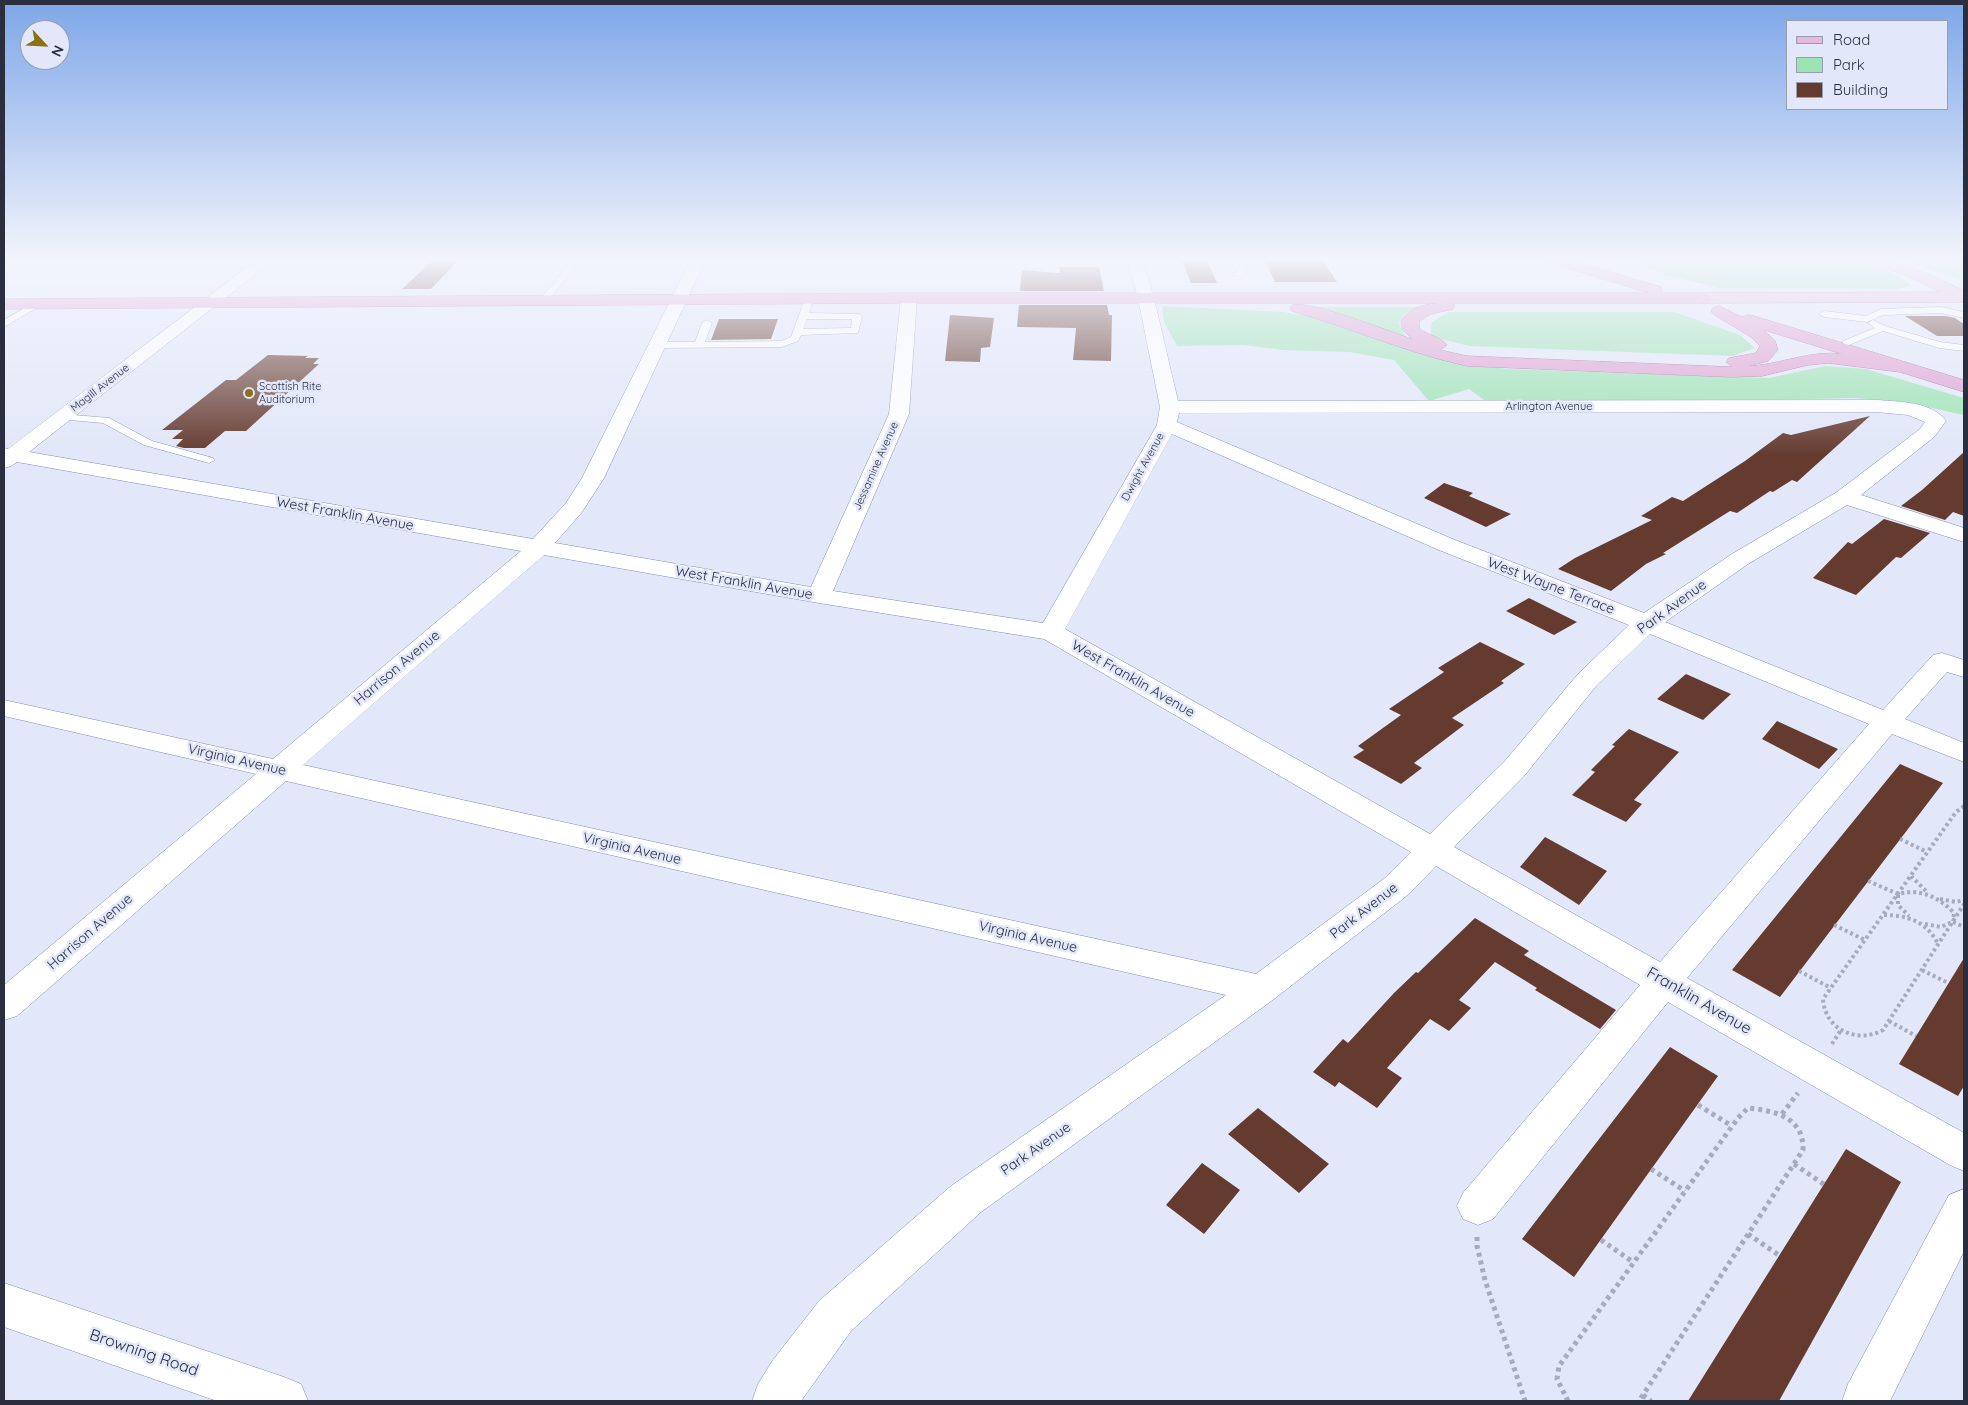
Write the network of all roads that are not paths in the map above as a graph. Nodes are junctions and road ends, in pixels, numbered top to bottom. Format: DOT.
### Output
graph roads {
  1 [pos="182,325"];
  2 [pos="667,325"];
  3 [pos="706,325"];
  4 [pos="800,325"];
  5 [pos="856,325"];
  6 [pos="907,325"];
  7 [pos="1151,325"];
  8 [pos="1353,325"];
  9 [pos="1410,325"];
  10 [pos="1742,325"];
  11 [pos="1764,325"];
  12 [pos="1787,325"];
  13 [pos="1876,325"];
  14 [pos="1882,328"];
  15 [pos="798,332"];
  16 [pos="1846,343"];
  17 [pos="699,344"];
  18 [pos="657,345"];
  19 [pos="1964,348"];
  20 [pos="1900,367"];
  21 [pos="1964,378"];
  22 [pos="1964,386"];
  23 [pos="1927,413"];
  24 [pos="1168,416"];
  25 [pos="62,417"];
  26 [pos="6,457"];
  27 [pos="209,460"];
  28 [pos="1845,497"];
  29 [pos="1964,535"];
  30 [pos="538,548"];
  31 [pos="819,596"];
  32 [pos="1646,623"];
  33 [pos="1051,632"];
  34 [pos="1964,669"];
  35 [pos="4,708"];
  36 [pos="1887,721"];
  37 [pos="1964,753"];
  38 [pos="278,770"];
  39 [pos="1433,850"];
  40 [pos="1664,982"];
  41 [pos="1261,990"];
  42 [pos="4,1006"];
  43 [pos="1964,1153"];
  44 [pos="1478,1206"];
  45 [pos="1964,1208"];
  46 [pos="4,1305"];
  47 [pos="284,1401"];
  48 [pos="775,1401"];
  49 [pos="1865,1401"];
  1 -- 25 [label="street, Magill Avenue"];
  2 -- 18 [label="street, Harrison Avenue"];
  3 -- 17 [label="lane"];
  4 -- 15 [label="lane"];
  5 -- 15 [label="lane"];
  6 -- 31 [label="street, Jessamine Avenue"];
  7 -- 24 [label="street"];
  8 -- 20 [label="highway"];
  9 -- 10 [label="highway"];
  11 -- 20 [label="highway"];
  12 -- 16 [label="highway"];
  13 -- 14 [label="lane"];
  14 -- 16 [label="lane"];
  14 -- 19 [label="lane"];
  15 -- 17 [label="lane"];
  16 -- 21 [label="highway"];
  17 -- 18 [label="lane"];
  18 -- 30 [label="street, Harrison Avenue"];
  20 -- 22 [label="highway"];
  23 -- 24 [label="street, Arlington Avenue"];
  23 -- 28 [label="street, Park Avenue"];
  24 -- 32 [label="street, West Wayne Terrace"];
  24 -- 33 [label="street, Dwight Avenue"];
  25 -- 26 [label="street, Magill Avenue"];
  25 -- 27 [label="lane"];
  26 -- 30 [label="street, West Franklin Avenue"];
  28 -- 29 [label="street"];
  28 -- 32 [label="street, Park Avenue"];
  30 -- 31 [label="street, West Franklin Avenue"];
  30 -- 38 [label="street, Harrison Avenue"];
  31 -- 33 [label="street, West Franklin Avenue"];
  32 -- 36 [label="street, West Wayne Terrace"];
  32 -- 39 [label="street, Park Avenue"];
  33 -- 39 [label="street, West Franklin Avenue"];
  34 -- 36 [label="street"];
  35 -- 38 [label="street, Virginia Avenue"];
  36 -- 37 [label="street, West Wayne Terrace"];
  36 -- 40 [label="street"];
  38 -- 41 [label="street, Virginia Avenue"];
  38 -- 42 [label="street, Harrison Avenue"];
  39 -- 40 [label="street, Franklin Avenue"];
  39 -- 41 [label="street, Park Avenue"];
  40 -- 43 [label="street, Franklin Avenue"];
  40 -- 44 [label="street"];
  41 -- 48 [label="street, Park Avenue"];
  45 -- 49 [label="street"];
  46 -- 47 [label="street, Browning Road"];
}
